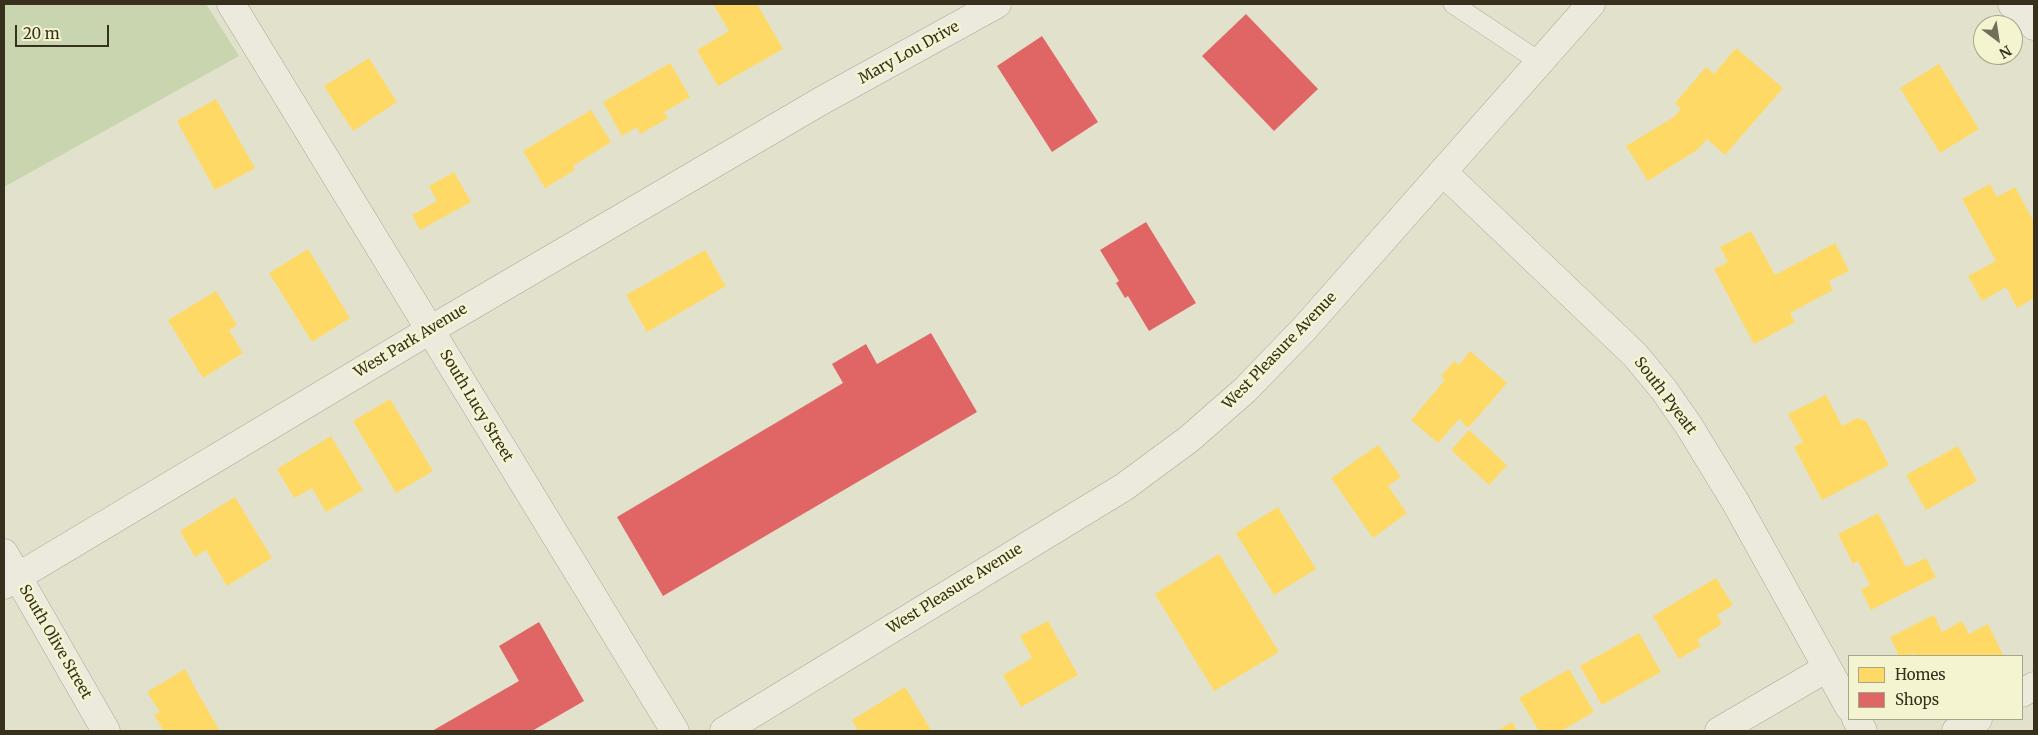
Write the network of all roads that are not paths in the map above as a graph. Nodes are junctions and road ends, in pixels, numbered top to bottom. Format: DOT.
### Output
graph roads {
  1 [pos="231,4"];
  2 [pos="996,4"];
  3 [pos="1453,4"];
  4 [pos="1590,4"];
  5 [pos="2012,4"];
  6 [pos="2034,26"];
  7 [pos="1540,62"];
  8 [pos="821,101"];
  9 [pos="1443,172"];
  10 [pos="430,330"];
  11 [pos="4,553"];
  12 [pos="11,581"];
  13 [pos="1827,668"];
  14 [pos="2034,686"];
  15 [pos="2023,692"];
  16 [pos="1848,704"];
  17 [pos="1857,720"];
  18 [pos="1976,720"];
  19 [pos="106,731"];
  20 [pos="675,731"];
  21 [pos="724,731"];
  22 [pos="1719,731"];
  23 [pos="1863,731"];
  24 [pos="1956,731"];
  1 -- 10 [label="street, South Lucy Street"];
  2 -- 8 [label="street, Mary Lou Drive"];
  3 -- 7 [label="lane"];
  4 -- 7 [label="street, West Pleasure Avenue"];
  5 -- 6 [label="street"];
  7 -- 9 [label="street, West Pleasure Avenue"];
  8 -- 10 [label="street, West Park Avenue"];
  9 -- 13 [label="street, South Pyeatt"];
  9 -- 21 [label="street, West Pleasure Avenue"];
  10 -- 12 [label="street, West Park Avenue"];
  10 -- 20 [label="street, South Lucy Street"];
  11 -- 12 [label="street, South Olive Street"];
  12 -- 19 [label="street, South Olive Street"];
  13 -- 16 [label="street, South Pyeatt"];
  13 -- 22 [label="street"];
  14 -- 15 [label="street"];
  17 -- 23 [label="street"];
  18 -- 24 [label="street"];
}
